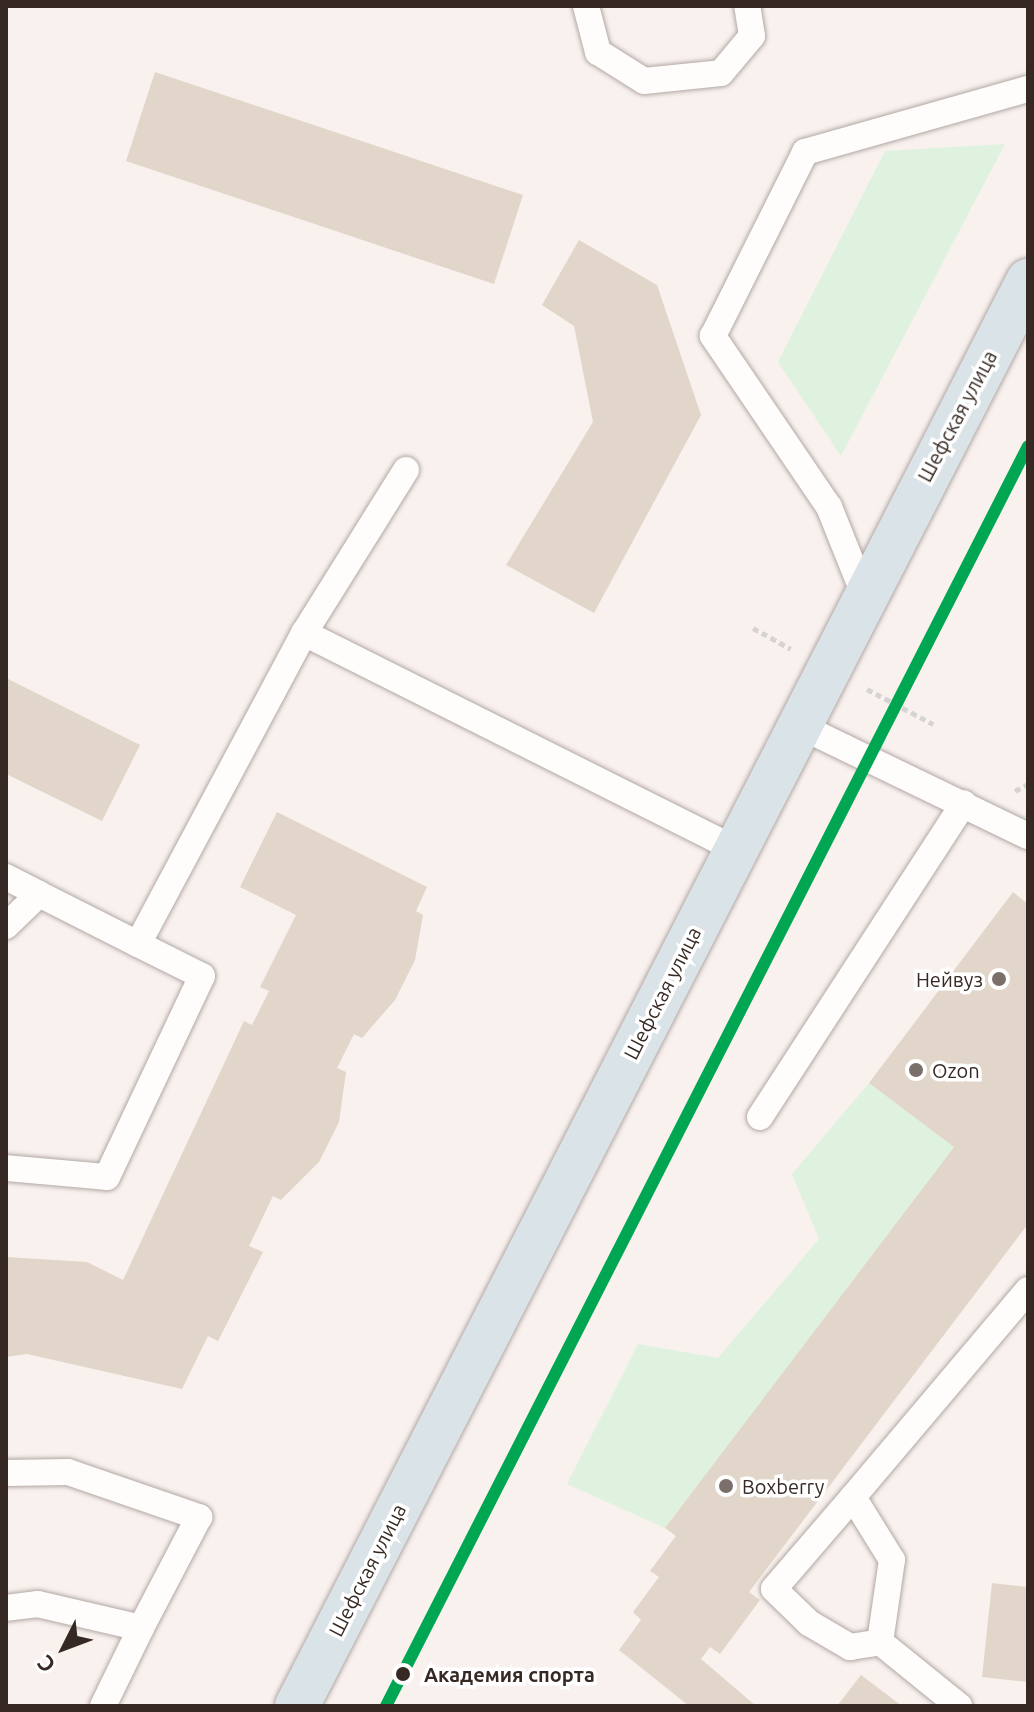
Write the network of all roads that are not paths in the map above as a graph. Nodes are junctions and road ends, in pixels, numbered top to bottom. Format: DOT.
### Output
graph roads {
  1 [pos="586,6"];
  2 [pos="747,6"];
  3 [pos="1028,89"];
  4 [pos="1028,281"];
  5 [pos="406,470"];
  6 [pos="864,594"];
  7 [pos="304,633"];
  8 [pos="798,725"];
  9 [pos="964,803"];
  10 [pos="1028,836"];
  11 [pos="736,849"];
  12 [pos="6,877"];
  13 [pos="39,894"];
  14 [pos="6,926"];
  15 [pos="138,944"];
  16 [pos="760,1117"];
  17 [pos="6,1168"];
  18 [pos="1028,1290"];
  19 [pos="6,1473"];
  20 [pos="853,1497"];
  21 [pos="6,1608"];
  22 [pos="141,1628"];
  23 [pos="880,1642"];
  24 [pos="103,1706"];
  25 [pos="297,1706"];
  26 [pos="959,1706"];
  1 -- 2 [label="lane"];
  3 -- 6 [label="lane"];
  4 -- 6 [label="main road, Шефская улица"];
  5 -- 7 [label="lane"];
  6 -- 8 [label="main road, Шефская улица"];
  7 -- 11 [label="lane"];
  7 -- 15 [label="lane"];
  8 -- 9 [label="lane"];
  8 -- 11 [label="main road, Шефская улица"];
  9 -- 10 [label="lane"];
  9 -- 16 [label="lane"];
  11 -- 25 [label="main road, Шефская улица"];
  12 -- 13 [label="lane"];
  13 -- 14 [label="lane"];
  13 -- 15 [label="lane"];
  15 -- 17 [label="lane"];
  18 -- 20 [label="lane"];
  19 -- 22 [label="lane"];
  20 -- 23 [label="lane"];
  20 -- 23 [label="lane"];
  21 -- 22 [label="lane"];
  22 -- 24 [label="lane"];
  23 -- 26 [label="lane"];
}
